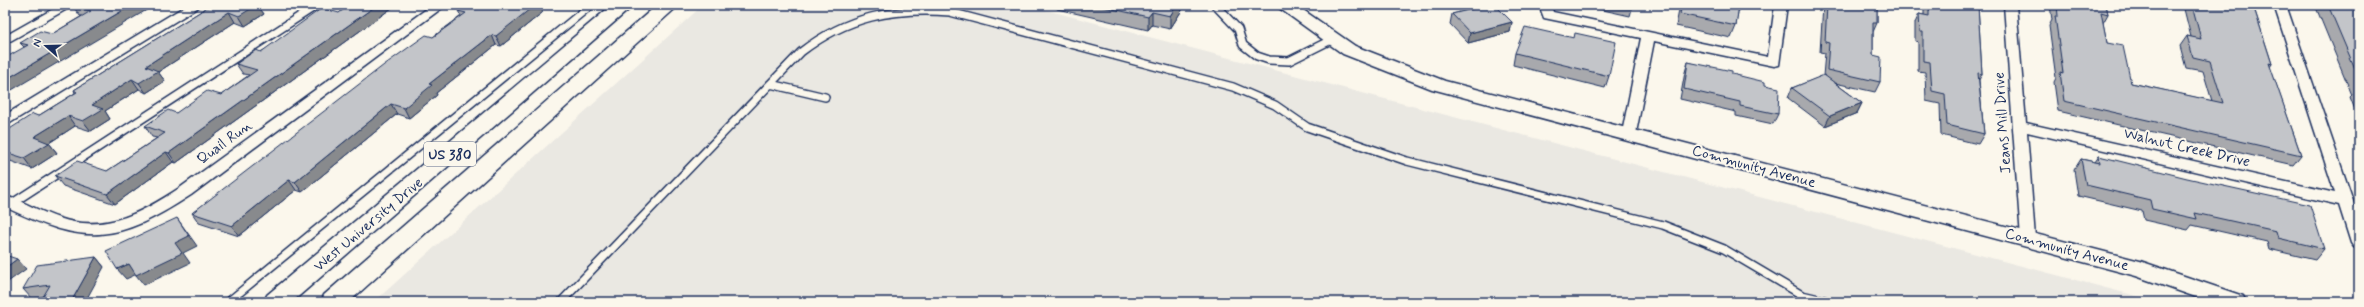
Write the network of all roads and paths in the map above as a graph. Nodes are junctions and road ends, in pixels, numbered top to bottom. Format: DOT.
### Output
graph roads {
  1 [pos="67,5"];
  2 [pos="196,5"];
  3 [pos="317,5"];
  4 [pos="440,5"];
  5 [pos="591,5"];
  6 [pos="624,5"];
  7 [pos="669,5"];
  8 [pos="1215,5"];
  9 [pos="1284,5"];
  10 [pos="1782,5"];
  11 [pos="2010,5"];
  12 [pos="2280,5"];
  13 [pos="1547,10"];
  14 [pos="1648,37"];
  15 [pos="1333,39"];
  16 [pos="5,40"];
  17 [pos="770,84"];
  18 [pos="825,97"];
  19 [pos="5,121"];
  20 [pos="2020,126"];
  21 [pos="1629,134"];
  22 [pos="2346,201"];
  23 [pos="8,203"];
  24 [pos="2028,238"];
  25 [pos="2359,243"];
  26 [pos="1802,298"];
  27 [pos="228,302"];
  28 [pos="276,302"];
  29 [pos="333,302"];
  30 [pos="561,302"];
  31 [pos="1832,302"];
  32 [pos="2235,302"];
  1 -- 16 [label="lane"];
  2 -- 19 [label="street"];
  3 -- 23 [label="lane"];
  4 -- 23 [label="street, Quail Run"];
  5 -- 27 [label="lane"];
  6 -- 28 [label="highway, West University Drive / US 380"];
  7 -- 29 [label="highway, US 380"];
  8 -- 15 [label="lane"];
  9 -- 15 [label="street, Community Avenue"];
  10 -- 14 [label="street"];
  11 -- 20 [label="street, Jeans Mill Drive"];
  12 -- 22 [label="street"];
  13 -- 14 [label="street"];
  14 -- 21 [label="street"];
  15 -- 21 [label="street, Community Avenue"];
  17 -- 18 [label="lane"];
  17 -- 26 [label="lane"];
  17 -- 30 [label="lane"];
  20 -- 22 [label="street, Walnut Creek Drive"];
  20 -- 24 [label="street, Jeans Mill Drive"];
  21 -- 24 [label="street, Community Avenue"];
  22 -- 25 [label="street"];
  24 -- 32 [label="street, Community Avenue"];
  26 -- 31 [label="lane"];
}
